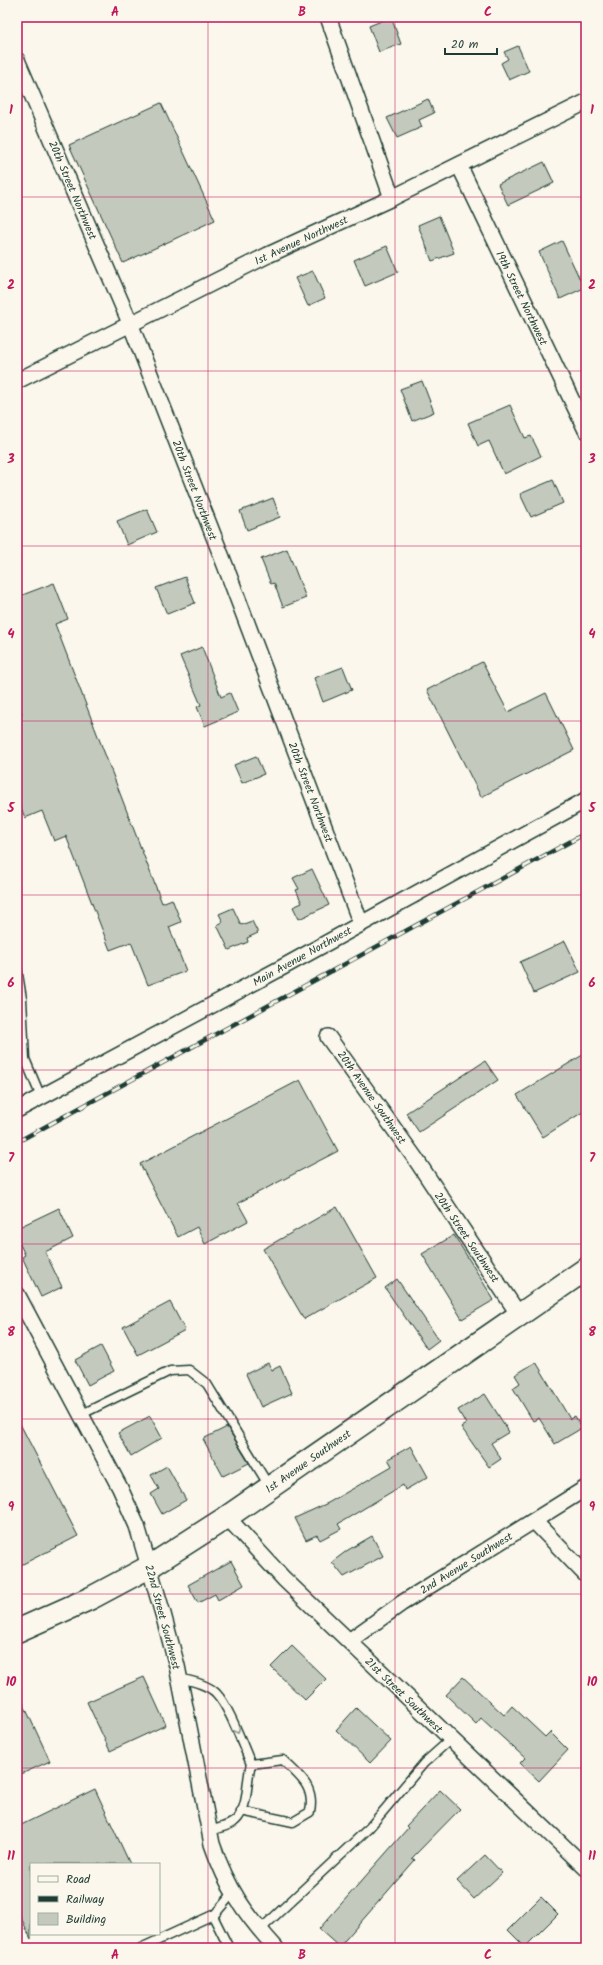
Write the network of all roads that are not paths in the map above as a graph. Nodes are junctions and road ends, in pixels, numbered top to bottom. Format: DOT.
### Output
graph roads {
  1 [pos="328,17"];
  2 [pos="17,60"];
  3 [pos="586,102"];
  4 [pos="459,165"];
  5 [pos="392,198"];
  6 [pos="130,323"];
  7 [pos="17,381"];
  8 [pos="586,430"];
  9 [pos="586,800"];
  10 [pos="360,924"];
  11 [pos="17,968"];
  12 [pos="328,1037"];
  13 [pos="41,1097"];
  14 [pos="17,1110"];
  15 [pos="414,1158"];
  16 [pos="586,1269"];
  17 [pos="17,1294"];
  18 [pos="519,1315"];
  19 [pos="80,1414"];
  20 [pos="270,1488"];
  21 [pos="586,1488"];
  22 [pos="227,1517"];
  23 [pos="534,1521"];
  24 [pos="149,1568"];
  25 [pos="586,1575"];
  26 [pos="17,1631"];
  27 [pos="349,1641"];
  28 [pos="179,1678"];
  29 [pos="451,1739"];
  30 [pos="251,1764"];
  31 [pos="241,1811"];
  32 [pos="209,1832"];
  33 [pos="586,1868"];
  34 [pos="233,1893"];
  35 [pos="213,1916"];
  36 [pos="260,1930"];
  37 [pos="141,1948"];
  38 [pos="229,1948"];
  39 [pos="276,1948"];
  1 -- 5 [label="street"];
  2 -- 6 [label="street, 20th Street Northwest"];
  3 -- 4 [label="street, 1st Avenue Northwest"];
  4 -- 5 [label="street, 1st Avenue Northwest"];
  4 -- 8 [label="street, 19th Street Northwest"];
  5 -- 6 [label="street, 1st Avenue Northwest"];
  6 -- 7 [label="street, 1st Avenue Northwest"];
  6 -- 10 [label="street, 20th Street Northwest"];
  9 -- 10 [label="street, Main Avenue Northwest"];
  10 -- 13 [label="street, Main Avenue Northwest"];
  11 -- 13 [label="lane"];
  12 -- 15 [label="street, 20th Avenue Southwest"];
  13 -- 14 [label="street, Main Avenue Northwest"];
  15 -- 18 [label="street, 20th Street Southwest"];
  16 -- 18 [label="main road, 1st Avenue Southwest"];
  17 -- 19 [label="street, 22nd Street Southwest"];
  18 -- 20 [label="main road, 1st Avenue Southwest"];
  19 -- 20 [label="lane"];
  19 -- 24 [label="street, 22nd Street Southwest"];
  20 -- 22 [label="main road, 1st Avenue Southwest"];
  21 -- 23 [label="street, 2nd Avenue Southwest"];
  22 -- 24 [label="main road, 1st Avenue Southwest"];
  22 -- 27 [label="street, 21st Street Southwest"];
  23 -- 25 [label="street"];
  23 -- 27 [label="street, 2nd Avenue Southwest"];
  24 -- 26 [label="main road, 1st Avenue Southwest"];
  24 -- 28 [label="street, 22nd Street Southwest"];
  27 -- 29 [label="street, 21st Street Southwest"];
  28 -- 30 [label="lane, one-way"];
  28 -- 32 [label="street, 22nd Street Southwest"];
  29 -- 33 [label="street, 21st Street Southwest"];
  29 -- 36 [label="lane"];
  30 -- 31 [label="lane"];
  30 -- 31 [label="lane"];
  31 -- 32 [label="lane"];
  32 -- 34 [label="street, 22nd Street Southwest"];
  34 -- 35 [label="lane"];
  34 -- 36 [label="street, 22nd Street Southwest"];
  35 -- 37 [label="lane"];
  35 -- 38 [label="lane"];
  36 -- 39 [label="street, 22nd Street Southwest"];
}
